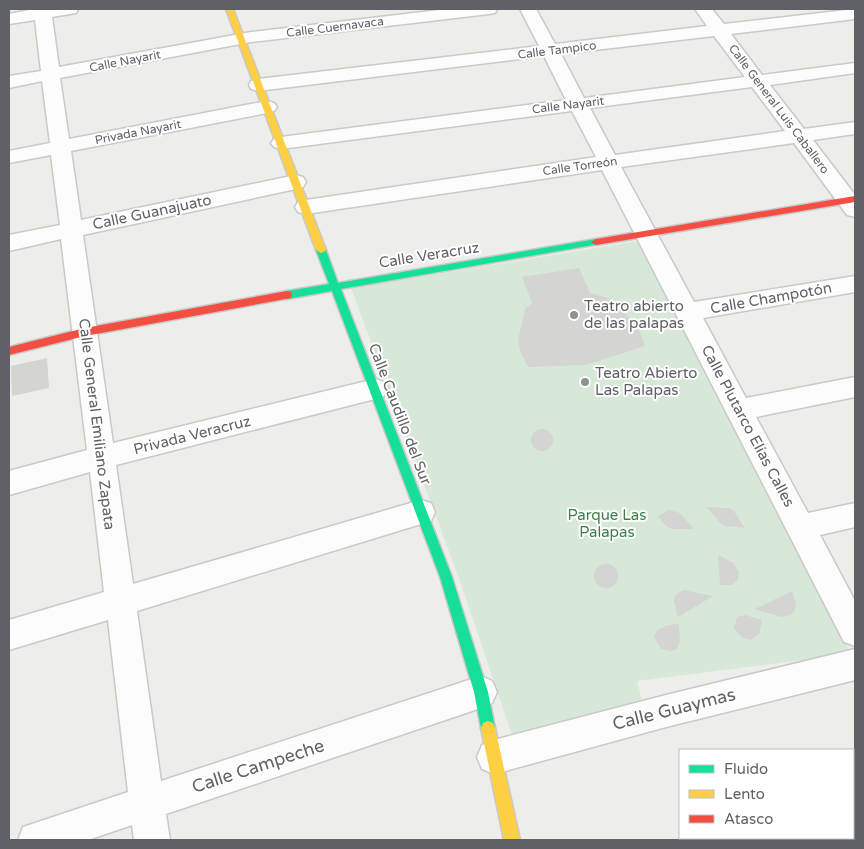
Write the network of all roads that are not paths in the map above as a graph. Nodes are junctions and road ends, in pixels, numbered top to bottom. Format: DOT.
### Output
graph roads {
  1 [pos="70,9"];
  2 [pos="229,9"];
  3 [pos="489,9"];
  4 [pos="528,9"];
  5 [pos="703,9"];
  6 [pos="42,11"];
  7 [pos="855,14"];
  8 [pos="9,19"];
  9 [pos="719,31"];
  10 [pos="241,40"];
  11 [pos="550,50"];
  12 [pos="855,68"];
  13 [pos="51,75"];
  14 [pos="757,81"];
  15 [pos="9,82"];
  16 [pos="258,84"];
  17 [pos="578,104"];
  18 [pos="267,107"];
  19 [pos="855,128"];
  20 [pos="799,136"];
  21 [pos="281,143"];
  22 [pos="60,147"];
  23 [pos="9,157"];
  24 [pos="609,162"];
  25 [pos="296,182"];
  26 [pos="853,203"];
  27 [pos="306,207"];
  28 [pos="72,230"];
  29 [pos="646,234"];
  30 [pos="9,243"];
  31 [pos="855,284"];
  32 [pos="333,286"];
  33 [pos="688,312"];
  34 [pos="85,332"];
  35 [pos="9,351"];
  36 [pos="855,387"];
  37 [pos="375,390"];
  38 [pos="740,410"];
  39 [pos="101,457"];
  40 [pos="9,483"];
  41 [pos="421,512"];
  42 [pos="855,515"];
  43 [pos="801,527"];
  44 [pos="120,601"];
  45 [pos="855,631"];
  46 [pos="9,635"];
  47 [pos="855,664"];
  48 [pos="481,692"];
  49 [pos="494,757"];
  50 [pos="147,803"];
  51 [pos="36,840"];
  52 [pos="152,840"];
  53 [pos="512,840"];
  1 -- 6 [label="street"];
  2 -- 10 [label="street, Calle Caudillo del Sur"];
  3 -- 10 [label="street, Calle Cuernavaca"];
  4 -- 11 [label="street, Calle Plutarco Elías Calles"];
  5 -- 9 [label="street, Calle General Luis Caballero"];
  6 -- 8 [label="street"];
  6 -- 13 [label="street, Calle General Emiliano Zapata"];
  7 -- 9 [label="street, Calle Tampico"];
  9 -- 11 [label="street, Calle Tampico"];
  9 -- 14 [label="street, Calle General Luis Caballero"];
  10 -- 13 [label="street, Calle Nayarit"];
  10 -- 16 [label="street, Calle Caudillo del Sur"];
  11 -- 16 [label="street, Calle Tampico"];
  11 -- 17 [label="street, Calle Plutarco Elías Calles"];
  12 -- 14 [label="street, Calle Nayarit"];
  13 -- 15 [label="street, Calle Nayarit"];
  13 -- 22 [label="street, Calle General Emiliano Zapata"];
  14 -- 17 [label="street, Calle Nayarit"];
  14 -- 20 [label="street, Calle General Luis Caballero"];
  16 -- 18 [label="street, Calle Caudillo del Sur"];
  17 -- 21 [label="street, Calle Nayarit"];
  17 -- 24 [label="street, Calle Plutarco Elías Calles"];
  18 -- 21 [label="street, Calle Caudillo del Sur"];
  18 -- 22 [label="street, Privada Nayarit"];
  19 -- 20 [label="street, Calle Torreón"];
  20 -- 24 [label="street, Calle Torreón"];
  20 -- 26 [label="street, Calle General Luis Caballero"];
  21 -- 25 [label="street, Calle Caudillo del Sur"];
  22 -- 23 [label="street, Privada Nayarit"];
  22 -- 28 [label="street, Calle General Emiliano Zapata"];
  24 -- 27 [label="street, Calle Torreón"];
  24 -- 29 [label="street, Calle Plutarco Elías Calles"];
  25 -- 27 [label="street, Calle Caudillo del Sur"];
  25 -- 28 [label="street, Calle Guanajuato"];
  26 -- 29 [label="street, Calle Veracruz"];
  27 -- 32 [label="street, Calle Caudillo del Sur"];
  28 -- 30 [label="street, Calle Guanajuato"];
  28 -- 34 [label="street, Calle General Emiliano Zapata"];
  29 -- 32 [label="street, Calle Veracruz"];
  29 -- 33 [label="street, Calle Plutarco Elías Calles"];
  31 -- 33 [label="street, Calle Champotón"];
  32 -- 34 [label="street, Calle Veracruz"];
  32 -- 37 [label="street, Calle Caudillo del Sur"];
  33 -- 38 [label="street, Calle Plutarco Elías Calles"];
  34 -- 35 [label="street, Calle Veracruz"];
  34 -- 39 [label="street, Calle General Emiliano Zapata"];
  36 -- 38 [label="street"];
  37 -- 39 [label="street, Privada Veracruz"];
  37 -- 41 [label="street, Calle Caudillo del Sur"];
  38 -- 43 [label="street, Calle Plutarco Elías Calles"];
  39 -- 40 [label="street, Privada Veracruz"];
  39 -- 44 [label="street, Calle General Emiliano Zapata"];
  41 -- 44 [label="street"];
  41 -- 48 [label="street, Calle Caudillo del Sur"];
  42 -- 43 [label="street"];
  43 -- 45 [label="street, Calle Plutarco Elías Calles"];
  44 -- 46 [label="street"];
  44 -- 50 [label="street, Calle General Emiliano Zapata"];
  47 -- 49 [label="street, Calle Guaymas"];
  48 -- 49 [label="street, Calle Caudillo del Sur"];
  48 -- 50 [label="street, Calle Campeche"];
  49 -- 53 [label="street, Calle Caudillo del Sur"];
  50 -- 51 [label="street, Calle Campeche"];
  50 -- 52 [label="street, Calle General Emiliano Zapata"];
}
